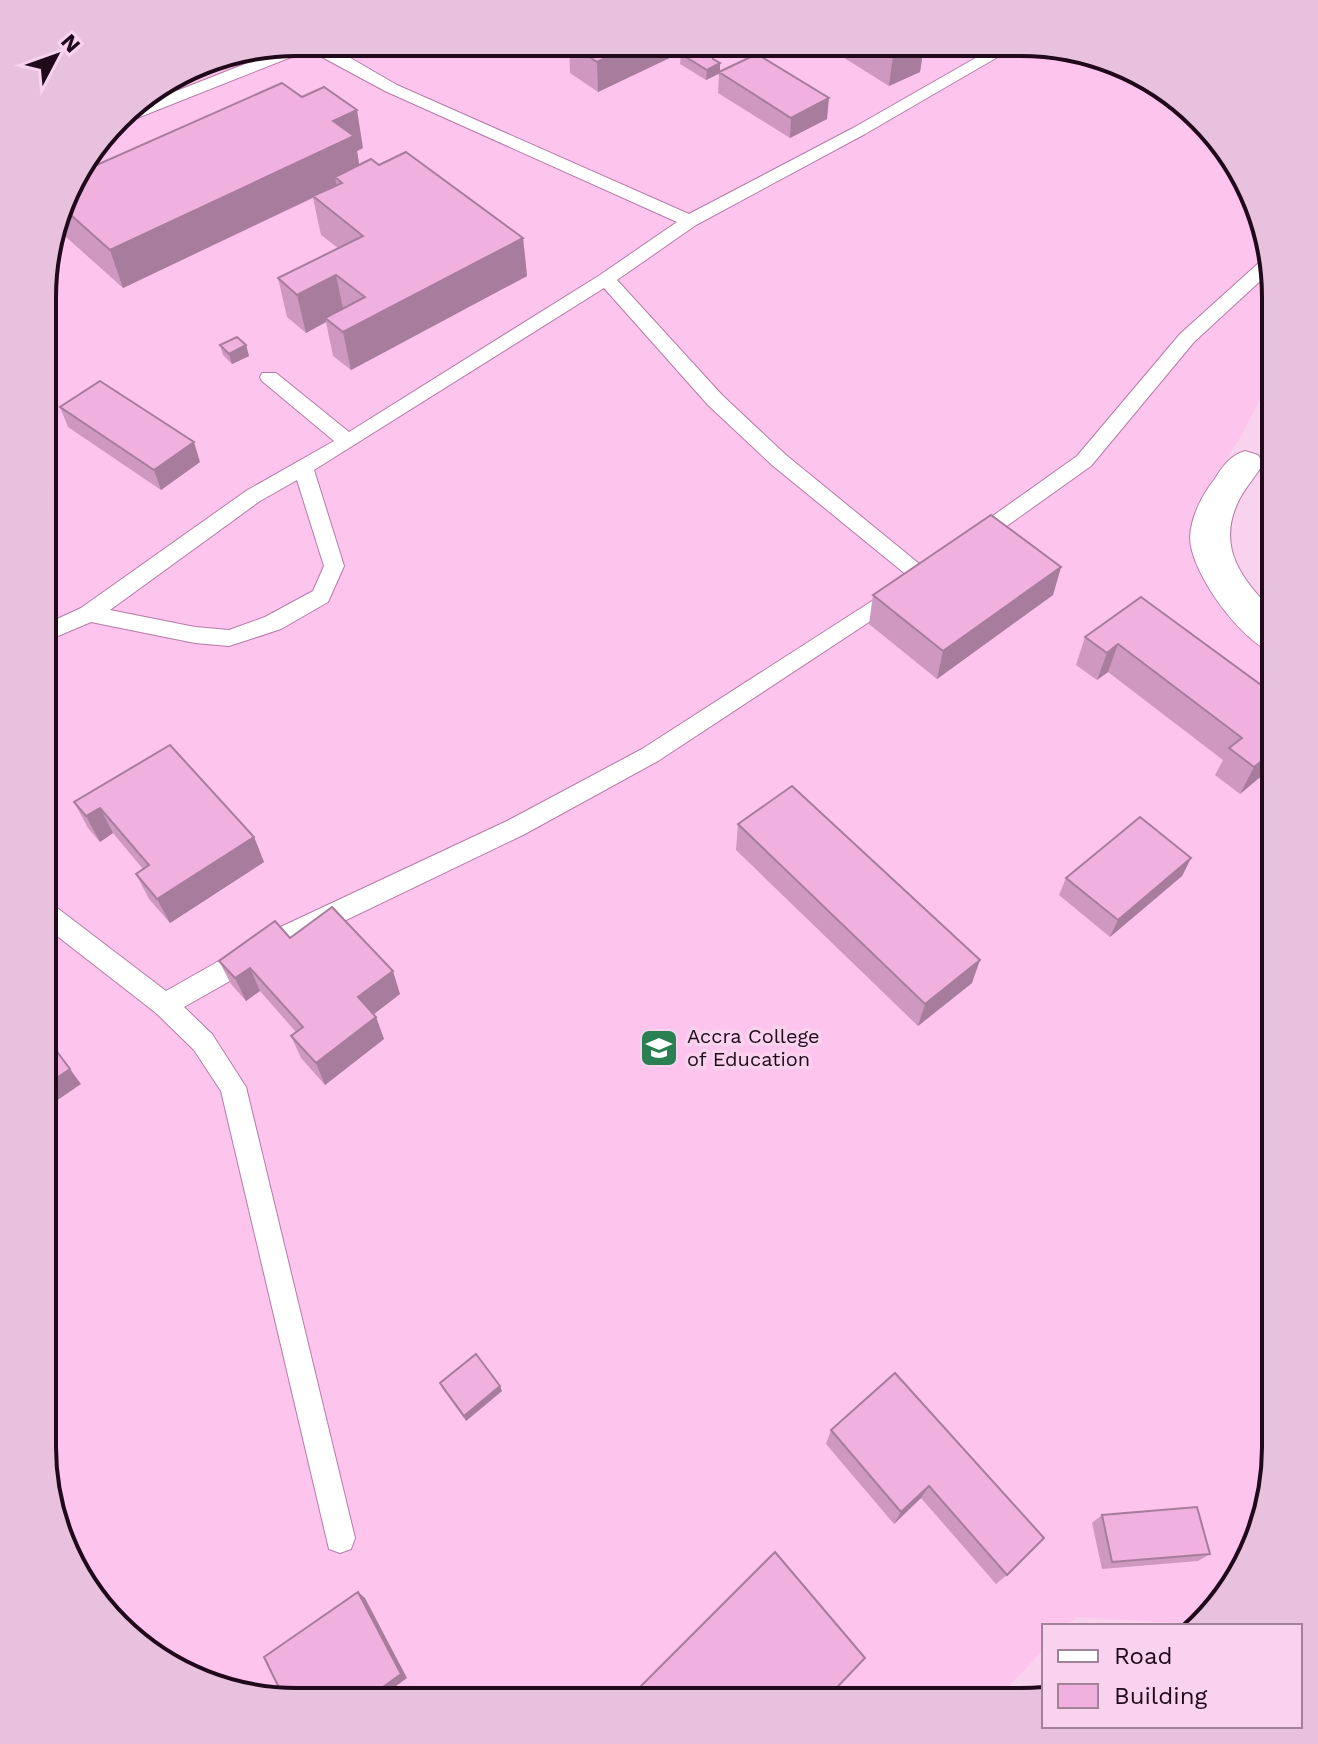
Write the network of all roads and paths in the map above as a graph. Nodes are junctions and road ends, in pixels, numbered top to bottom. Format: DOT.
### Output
graph roads {
  1 [pos="335,56"];
  2 [pos="991,56"];
  3 [pos="276,57"];
  4 [pos="148,108"];
  5 [pos="690,221"];
  6 [pos="1260,271"];
  7 [pos="606,279"];
  8 [pos="269,377"];
  9 [pos="348,442"];
  10 [pos="1245,464"];
  11 [pos="303,468"];
  12 [pos="921,576"];
  13 [pos="89,614"];
  14 [pos="1262,624"];
  15 [pos="56,629"];
  16 [pos="56,921"];
  17 [pos="165,1005"];
  18 [pos="340,1538"];
  1 -- 5 [label="lane"];
  2 -- 5 [label="lane"];
  3 -- 4 [label="lane"];
  5 -- 7 [label="lane"];
  6 -- 12 [label="lane"];
  7 -- 9 [label="lane"];
  7 -- 12 [label="lane"];
  8 -- 9 [label="lane"];
  9 -- 11 [label="lane"];
  10 -- 14 [label="street"];
  11 -- 13 [label="lane"];
  11 -- 13 [label="lane"];
  12 -- 17 [label="lane"];
  13 -- 15 [label="lane"];
  16 -- 17 [label="lane"];
  17 -- 18 [label="lane"];
}
